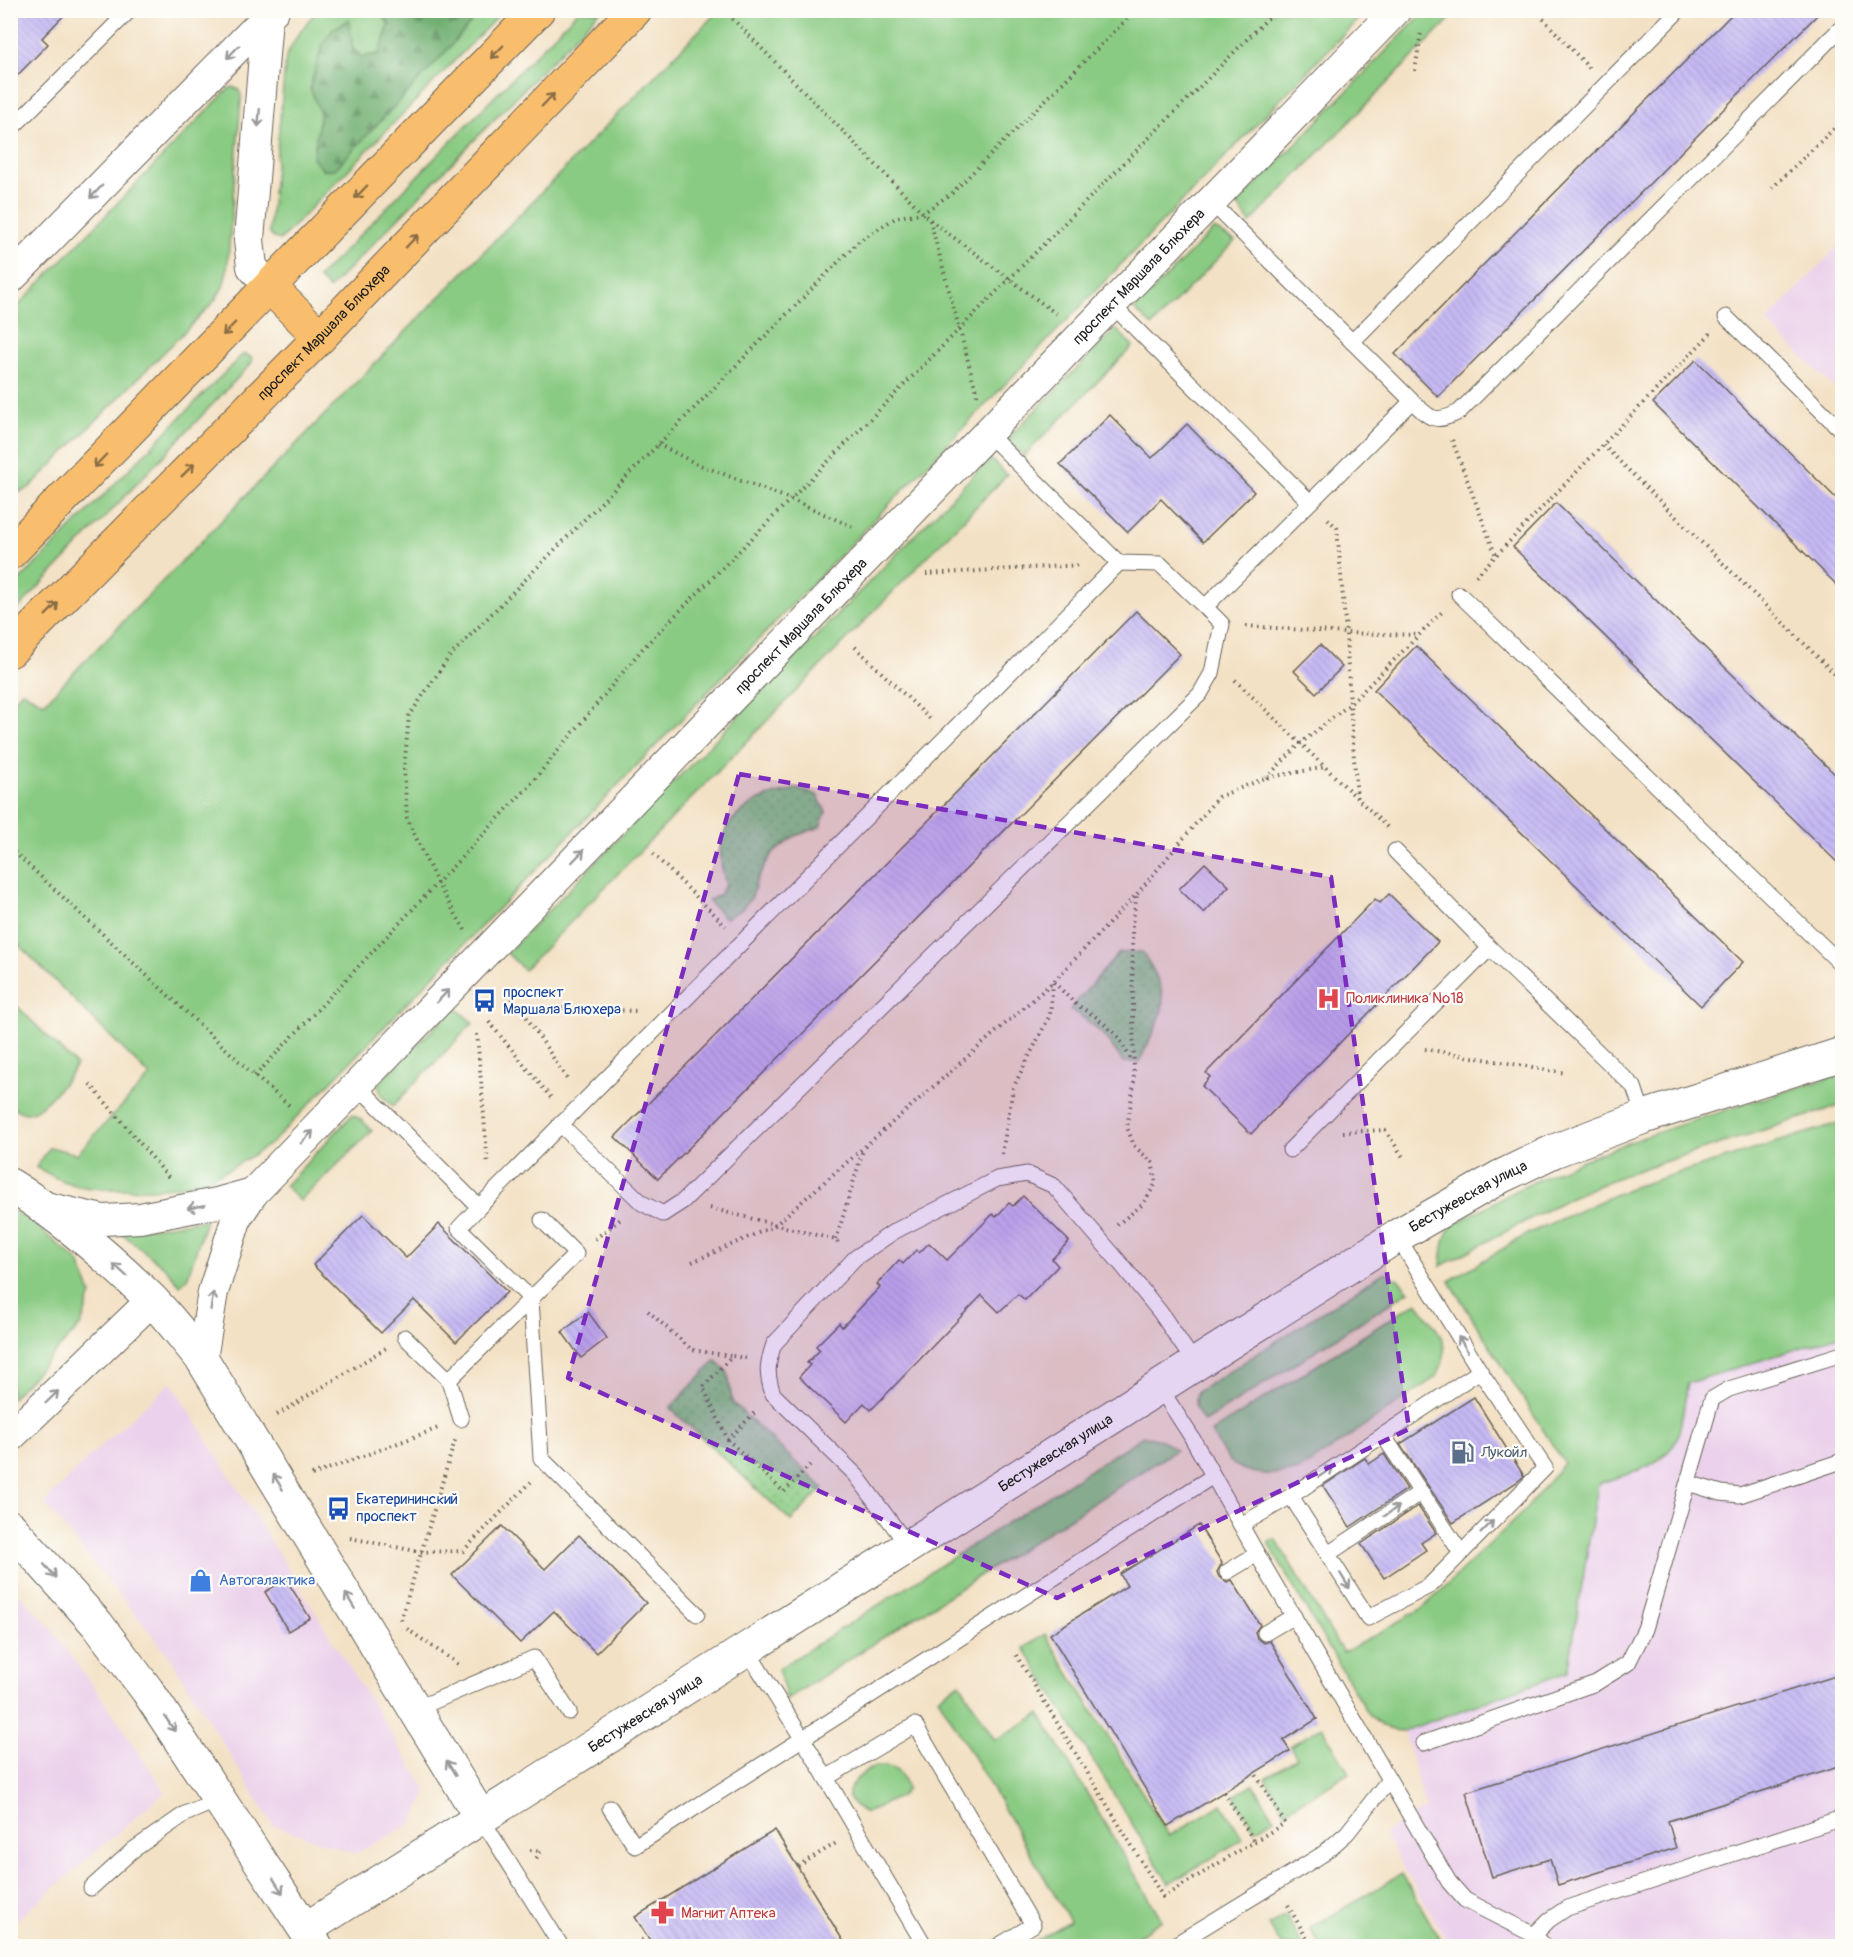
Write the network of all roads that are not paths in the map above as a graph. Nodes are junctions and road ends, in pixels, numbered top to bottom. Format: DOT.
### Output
graph roads {
  1 [pos="130,10"];
  2 [pos="538,10"];
  3 [pos="635,10"];
  4 [pos="1679,10"];
  5 [pos="270,14"];
  6 [pos="1408,16"];
  7 [pos="1842,27"];
  8 [pos="10,130"];
  9 [pos="1210,201"];
  10 [pos="10,279"];
  11 [pos="270,287"];
  12 [pos="1112,305"];
  13 [pos="1726,317"];
  14 [pos="320,337"];
  15 [pos="1352,342"];
  16 [pos="1412,401"];
  17 [pos="1842,431"];
  18 [pos="988,434"];
  19 [pos="1311,502"];
  20 [pos="10,554"];
  21 [pos="1119,563"];
  22 [pos="1459,594"];
  23 [pos="1205,607"];
  24 [pos="10,651"];
  25 [pos="1395,851"];
  26 [pos="1490,948"];
  27 [pos="1842,965"];
  28 [pos="1842,1054"];
  29 [pos="357,1085"];
  30 [pos="1644,1117"];
  31 [pos="564,1120"];
  32 [pos="1290,1150"];
  33 [pos="10,1185"];
  34 [pos="253,1193"];
  35 [pos="485,1201"];
  36 [pos="46,1207"];
  37 [pos="542,1220"];
  38 [pos="1396,1236"];
  39 [pos="531,1299"];
  40 [pos="152,1300"];
  41 [pos="405,1337"];
  42 [pos="1842,1354"];
  43 [pos="202,1359"];
  44 [pos="1196,1365"];
  45 [pos="1480,1371"];
  46 [pos="449,1380"];
  47 [pos="1160,1388"];
  48 [pos="461,1419"];
  49 [pos="1383,1434"];
  50 [pos="10,1437"];
  51 [pos="1842,1461"];
  52 [pos="1213,1476"];
  53 [pos="1688,1482"];
  54 [pos="1421,1492"];
  55 [pos="1291,1496"];
  56 [pos="1241,1526"];
  57 [pos="10,1527"];
  58 [pos="909,1547"];
  59 [pos="1461,1553"];
  60 [pos="1257,1554"];
  61 [pos="1328,1554"];
  62 [pos="1227,1572"];
  63 [pos="697,1614"];
  64 [pos="1294,1616"];
  65 [pos="1264,1633"];
  66 [pos="747,1650"];
  67 [pos="416,1709"];
  68 [pos="569,1712"];
  69 [pos="802,1738"];
  70 [pos="1424,1743"];
  71 [pos="826,1778"];
  72 [pos="1389,1780"];
  73 [pos="220,1799"];
  74 [pos="610,1808"];
  75 [pos="481,1818"];
  76 [pos="1842,1818"];
  77 [pos="91,1888"];
  78 [pos="1534,1935"];
  79 [pos="311,1938"];
  80 [pos="561,1947"];
  81 [pos="925,1947"];
  82 [pos="998,1947"];
  83 [pos="1173,1947"];
  84 [pos="1545,1947"];
  1 -- 8 [label="lane"];
  2 -- 11 [label="main road, one-way"];
  14 -- 3 [label="main road, проспект Маршала Блюхера, one-way"];
  4 -- 15 [label="lane"];
  5 -- 10 [label="street, one-way"];
  5 -- 11 [label="street, one-way"];
  6 -- 9 [label="street, проспект Маршала Блюхера"];
  7 -- 16 [label="lane"];
  9 -- 12 [label="street, проспект Маршала Блюхера"];
  9 -- 15 [label="lane"];
  11 -- 14 [label="main road"];
  11 -- 20 [label="main road, one-way"];
  12 -- 18 [label="street, проспект Маршала Блюхера"];
  12 -- 19 [label="lane"];
  13 -- 17 [label="lane"];
  24 -- 14 [label="main road, проспект Маршала Блюхера, one-way"];
  15 -- 16 [label="lane"];
  16 -- 19 [label="lane"];
  18 -- 21 [label="lane"];
  29 -- 18 [label="street, проспект Маршала Блюхера, one-way"];
  19 -- 23 [label="lane"];
  21 -- 23 [label="lane"];
  21 -- 31 [label="lane"];
  22 -- 27 [label="lane"];
  23 -- 31 [label="lane"];
  25 -- 26 [label="lane"];
  26 -- 30 [label="lane"];
  26 -- 32 [label="lane"];
  28 -- 30 [label="street, Бестужевская улица"];
  34 -- 29 [label="street, проспект Маршала Блюхера, one-way"];
  29 -- 35 [label="lane"];
  30 -- 38 [label="street, Бестужевская улица"];
  31 -- 35 [label="lane"];
  33 -- 36 [label="street"];
  34 -- 36 [label="street, one-way"];
  43 -- 34 [label="street, проспект Маршала Блюхера, one-way"];
  35 -- 39 [label="lane"];
  40 -- 36 [label="street, one-way"];
  37 -- 39 [label="lane"];
  38 -- 44 [label="street, Бестужевская улица"];
  45 -- 38 [label="lane, one-way"];
  39 -- 46 [label="lane"];
  39 -- 63 [label="lane"];
  40 -- 43 [label="street"];
  50 -- 40 [label="street, one-way"];
  41 -- 46 [label="lane"];
  42 -- 53 [label="lane"];
  67 -- 43 [label="street, one-way"];
  44 -- 47 [label="street, Бестужевская улица"];
  44 -- 58 [label="lane"];
  45 -- 49 [label="lane"];
  59 -- 45 [label="lane, one-way"];
  46 -- 48 [label="lane"];
  47 -- 52 [label="lane"];
  47 -- 58 [label="street, Бестужевская улица"];
  49 -- 54 [label="lane"];
  55 -- 49 [label="lane, one-way"];
  51 -- 53 [label="lane"];
  52 -- 56 [label="lane"];
  52 -- 69 [label="lane"];
  53 -- 70 [label="lane"];
  54 -- 59 [label="lane"];
  61 -- 54 [label="lane, one-way"];
  55 -- 56 [label="lane"];
  55 -- 61 [label="lane"];
  56 -- 60 [label="lane"];
  57 -- 73 [label="street, one-way"];
  58 -- 66 [label="street, Бестужевская улица"];
  61 -- 59 [label="lane, one-way"];
  60 -- 62 [label="lane"];
  60 -- 64 [label="lane"];
  64 -- 65 [label="lane"];
  64 -- 72 [label="lane"];
  66 -- 69 [label="lane"];
  66 -- 75 [label="street, Бестужевская улица"];
  67 -- 68 [label="lane"];
  75 -- 67 [label="street, one-way"];
  69 -- 71 [label="lane"];
  69 -- 74 [label="lane"];
  71 -- 81 [label="lane"];
  71 -- 82 [label="lane"];
  72 -- 78 [label="lane"];
  72 -- 83 [label="lane"];
  73 -- 77 [label="lane"];
  73 -- 79 [label="street, one-way"];
  75 -- 79 [label="street, Бестужевская улица"];
  75 -- 80 [label="lane"];
  76 -- 78 [label="lane"];
  78 -- 84 [label="lane"];
}
